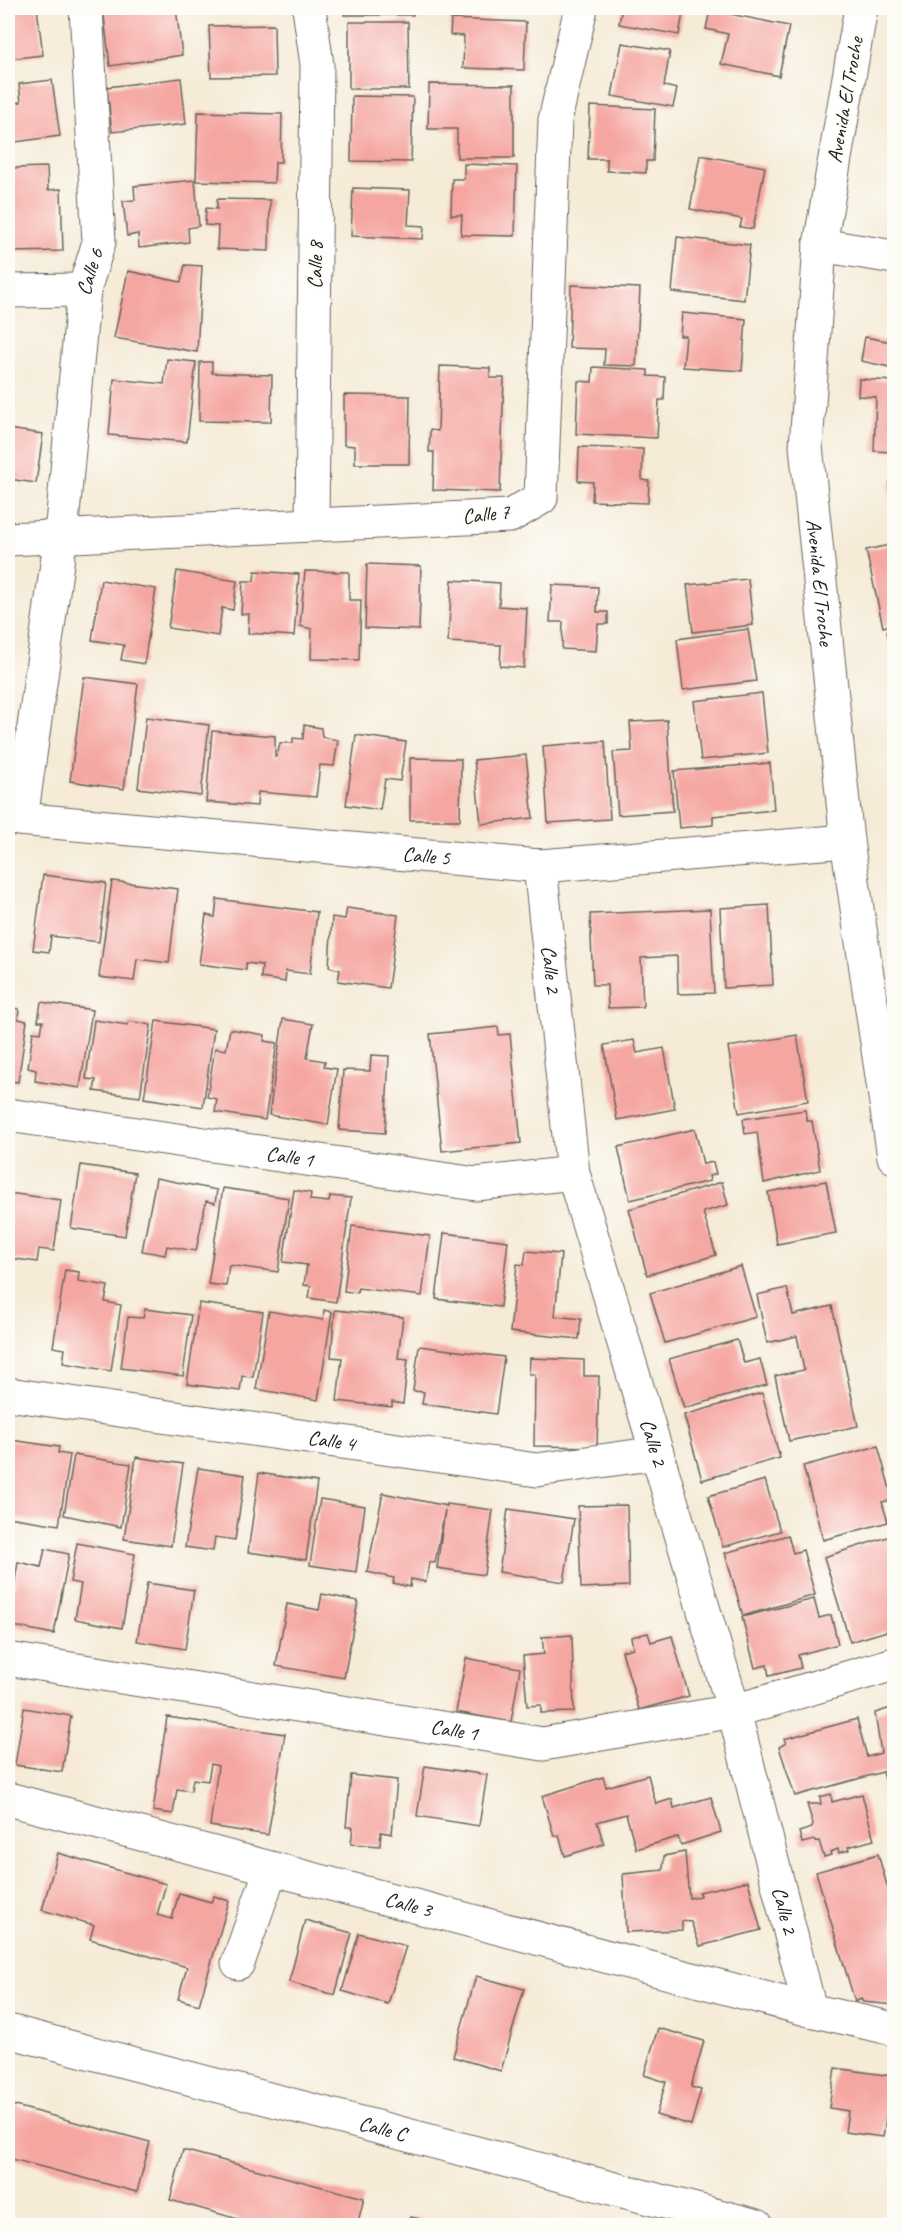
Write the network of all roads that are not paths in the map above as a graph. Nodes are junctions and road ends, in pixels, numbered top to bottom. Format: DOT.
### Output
graph roads {
  1 [pos="87,8"];
  2 [pos="309,8"];
  3 [pos="581,8"];
  4 [pos="861,8"];
  5 [pos="820,244"];
  6 [pos="894,257"];
  7 [pos="84,290"];
  8 [pos="8,291"];
  9 [pos="312,523"];
  10 [pos="61,535"];
  11 [pos="8,538"];
  12 [pos="14,818"];
  13 [pos="847,841"];
  14 [pos="540,866"];
  15 [pos="8,1115"];
  16 [pos="894,1157"];
  17 [pos="573,1173"];
  18 [pos="8,1394"];
  19 [pos="657,1453"];
  20 [pos="8,1659"];
  21 [pos="894,1664"];
  22 [pos="734,1711"];
  23 [pos="8,1799"];
  24 [pos="271,1869"];
  25 [pos="238,1963"];
  26 [pos="810,2010"];
  27 [pos="894,2029"];
  28 [pos="8,2031"];
  29 [pos="757,2226"];
  1 -- 7 [label="street, Calle 6"];
  2 -- 9 [label="street, Calle 8"];
  3 -- 9 [label="street, Calle 7"];
  4 -- 5 [label="street, Avenida El Troche"];
  5 -- 6 [label="street"];
  5 -- 13 [label="street, Avenida El Troche"];
  7 -- 8 [label="street"];
  7 -- 10 [label="street, Calle 6"];
  9 -- 10 [label="street, Calle 7"];
  10 -- 11 [label="street, Calle 7"];
  10 -- 12 [label="street, Calle 6"];
  12 -- 14 [label="street, Calle 5"];
  13 -- 14 [label="street, Calle 5"];
  13 -- 16 [label="street, Avenida El Troche"];
  14 -- 17 [label="street, Calle 2"];
  15 -- 17 [label="street, Calle 1"];
  17 -- 19 [label="street, Calle 2"];
  18 -- 19 [label="street, Calle 4"];
  19 -- 22 [label="street, Calle 2"];
  20 -- 22 [label="street, Calle 1"];
  21 -- 22 [label="street, Calle 1"];
  22 -- 26 [label="street, Calle 2"];
  23 -- 24 [label="street, Calle 3"];
  24 -- 25 [label="street"];
  24 -- 26 [label="street, Calle 3"];
  26 -- 27 [label="street, Calle 3"];
  28 -- 29 [label="street, Calle C"];
}
